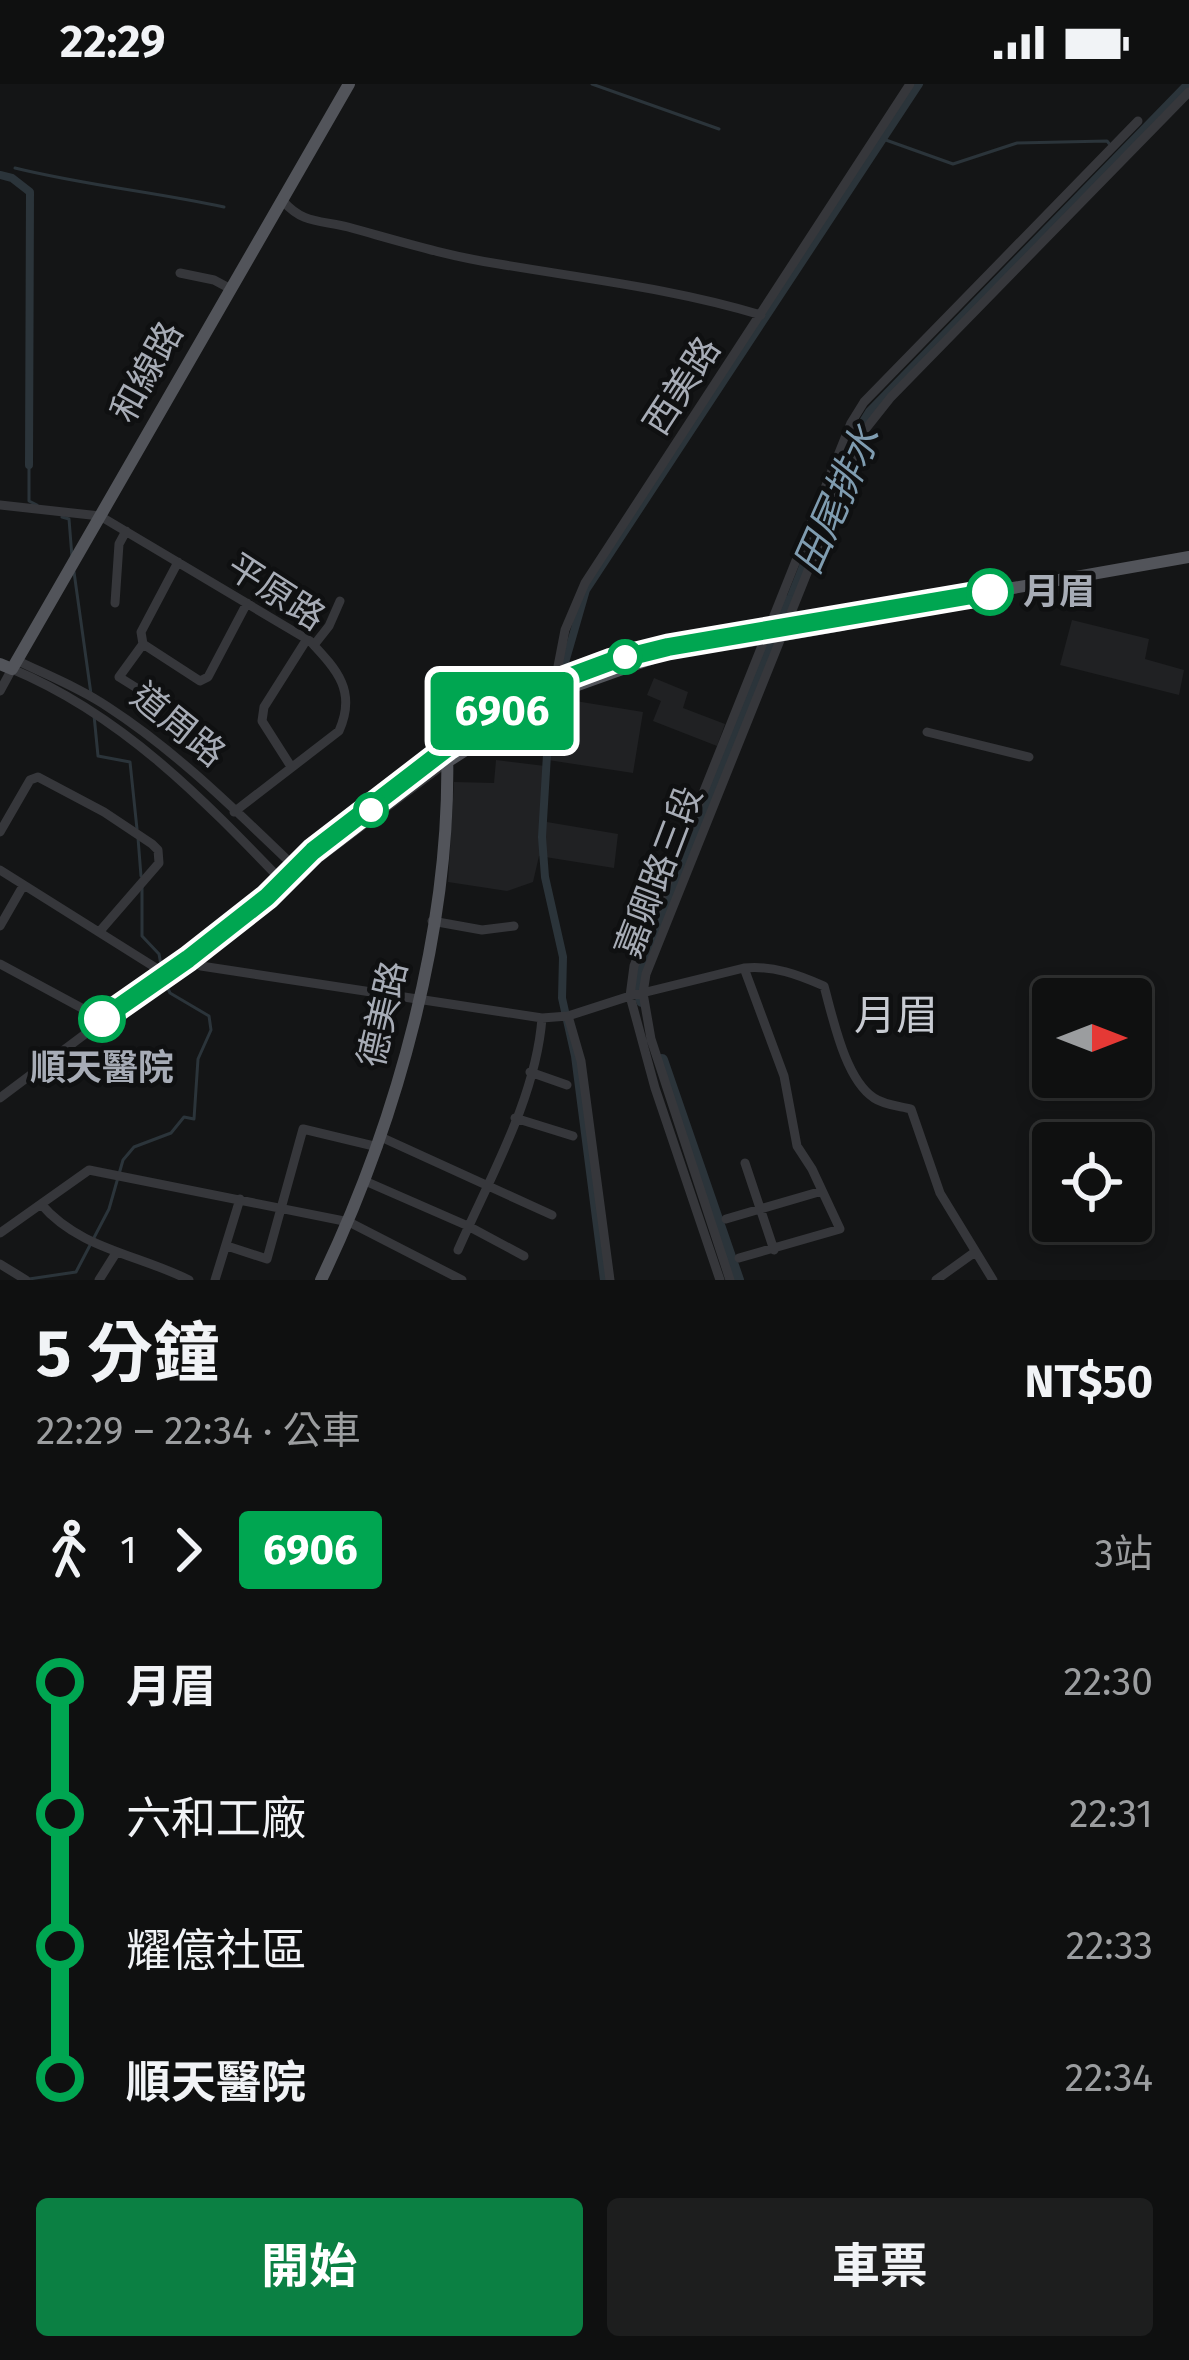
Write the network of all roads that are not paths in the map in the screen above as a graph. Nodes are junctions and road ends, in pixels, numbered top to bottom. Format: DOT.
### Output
graph roads {
  1 [pos="349,84"];
  2 [pos="910,84"];
  3 [pos="1189,92"];
  4 [pos="1138,122"];
  5 [pos="283,201"];
  6 [pos="180,273"];
  7 [pos="229,288"];
  8 [pos="761,315"];
  9 [pos="851,423"];
  10 [pos="864,430"];
  11 [pos="0,506"];
  12 [pos="100,516"];
  13 [pos="126,531"];
  14 [pos="1189,560"];
  15 [pos="178,562"];
  16 [pos="340,601"];
  17 [pos="115,602"];
  18 [pos="247,603"];
  19 [pos="777,632"];
  20 [pos="310,642"];
  21 [pos="143,644"];
  22 [pos="0,654"];
  23 [pos="9,665"];
  24 [pos="558,687"];
  25 [pos="0,692"];
  26 [pos="151,697"];
  27 [pos="927,732"];
  28 [pos="447,755"];
  29 [pos="1029,757"];
  30 [pos="290,765"];
  31 [pos="234,812"];
  32 [pos="4,816"];
  33 [pos="0,832"];
  34 [pos="297,869"];
  35 [pos="0,870"];
  36 [pos="283,882"];
  37 [pos="23,886"];
  38 [pos="432,921"];
  39 [pos="0,926"];
  40 [pos="514,926"];
  41 [pos="100,931"];
  42 [pos="188,959"];
  43 [pos="3,965"];
  44 [pos="744,968"];
  45 [pos="164,974"];
  46 [pos="0,982"];
  47 [pos="636,994"];
  48 [pos="419,1000"];
  49 [pos="568,1016"];
  50 [pos="542,1018"];
  51 [pos="102,1019"];
  52 [pos="530,1072"];
  53 [pos="567,1085"];
  54 [pos="0,1098"];
  55 [pos="515,1118"];
  56 [pos="573,1136"];
  57 [pos="380,1142"];
  58 [pos="745,1163"];
  59 [pos="365,1181"];
  60 [pos="488,1185"];
  61 [pos="823,1191"];
  62 [pos="240,1198"];
  63 [pos="41,1204"];
  64 [pos="284,1207"];
  65 [pos="763,1210"];
  66 [pos="552,1215"];
  67 [pos="726,1219"];
  68 [pos="349,1222"];
  69 [pos="469,1226"];
  70 [pos="0,1233"];
  71 [pos="226,1246"];
  72 [pos="458,1250"];
  73 [pos="774,1250"];
  74 [pos="975,1252"];
  75 [pos="116,1253"];
  76 [pos="524,1256"];
  77 [pos="739,1258"];
  78 [pos="0,1264"];
  79 [pos="170,1276"];
  80 [pos="447,1277"];
  81 [pos="24,1279"];
  82 [pos="217,1279"];
  83 [pos="99,1280"];
  84 [pos="189,1280"];
  85 [pos="321,1280"];
  86 [pos="462,1280"];
  87 [pos="610,1280"];
  88 [pos="720,1280"];
  89 [pos="730,1280"];
  90 [pos="936,1280"];
  91 [pos="993,1280"];
  1 -- 5 [label="main road, 和線路"];
  2 -- 8 [label="street, 西美路"];
  3 -- 10 [label="street"];
  4 -- 9 [label="street"];
  5 -- 7 [label="main road, 和線路"];
  5 -- 8 [label="street"];
  6 -- 7 [label="street"];
  7 -- 12 [label="main road, 和線路"];
  8 -- 24 [label="street, 西美路"];
  9 -- 10 [label="street"];
  9 -- 19 [label="street"];
  10 -- 19 [label="street"];
  11 -- 12 [label="street, 平原路"];
  12 -- 13 [label="street, 平原路"];
  12 -- 23 [label="main road, 和線路"];
  13 -- 15 [label="street, 平原路"];
  13 -- 17 [label="street"];
  14 -- 19 [label="main road"];
  15 -- 18 [label="street, 平原路"];
  15 -- 21 [label="street"];
  16 -- 20 [label="street"];
  18 -- 20 [label="street, 平原路"];
  18 -- 21 [label="street"];
  19 -- 24 [label="main road"];
  19 -- 47 [label="street, 嘉卿路三段"];
  20 -- 30 [label="street"];
  20 -- 30 [label="street, 平原路"];
  21 -- 26 [label="street"];
  22 -- 23 [label="main road, 道周路"];
  23 -- 25 [label="street, 和線路"];
  23 -- 31 [label="street, 道周路"];
  23 -- 36 [label="street, 道周路"];
  24 -- 28 [label="main road"];
  27 -- 29 [label="street"];
  28 -- 34 [label="street"];
  28 -- 38 [label="main road, 德美路"];
  30 -- 31 [label="street, 平原路"];
  31 -- 34 [label="street, 道周路"];
  32 -- 33 [label="street"];
  32 -- 41 [label="street"];
  34 -- 36 [label="street"];
  35 -- 37 [label="street"];
  36 -- 42 [label="street"];
  37 -- 39 [label="street"];
  37 -- 41 [label="street"];
  38 -- 40 [label="street"];
  38 -- 48 [label="main road, 德美路"];
  41 -- 45 [label="street"];
  42 -- 45 [label="street"];
  42 -- 48 [label="street"];
  43 -- 46 [label="street"];
  43 -- 51 [label="street"];
  44 -- 47 [label="street"];
  44 -- 61 [label="street"];
  44 -- 74 [label="street"];
  45 -- 51 [label="street"];
  47 -- 49 [label="street"];
  47 -- 88 [label="street, 嘉卿路三段"];
  47 -- 89 [label="street, 嘉卿路三段"];
  48 -- 50 [label="street"];
  48 -- 57 [label="main road, 德美路"];
  49 -- 50 [label="street"];
  49 -- 87 [label="street"];
  50 -- 52 [label="street"];
  51 -- 54 [label="street"];
  52 -- 53 [label="street"];
  52 -- 55 [label="street"];
  55 -- 56 [label="street"];
  55 -- 60 [label="street"];
  57 -- 59 [label="main road, 德美路"];
  57 -- 60 [label="street"];
  57 -- 64 [label="street"];
  58 -- 65 [label="street"];
  59 -- 68 [label="main road, 德美路"];
  59 -- 69 [label="street"];
  60 -- 66 [label="street"];
  60 -- 69 [label="street"];
  61 -- 65 [label="street"];
  61 -- 73 [label="street"];
  62 -- 63 [label="street"];
  62 -- 64 [label="street"];
  62 -- 71 [label="street"];
  63 -- 70 [label="street"];
  63 -- 75 [label="street"];
  64 -- 68 [label="street"];
  64 -- 71 [label="street"];
  65 -- 67 [label="street"];
  65 -- 73 [label="street"];
  68 -- 80 [label="street"];
  68 -- 85 [label="main road, 德美路"];
  69 -- 72 [label="street"];
  69 -- 76 [label="street"];
  71 -- 82 [label="street"];
  73 -- 77 [label="street"];
  74 -- 90 [label="street"];
  74 -- 91 [label="street"];
  75 -- 79 [label="street"];
  75 -- 83 [label="street"];
  78 -- 81 [label="street"];
  79 -- 84 [label="street"];
  80 -- 86 [label="street"];
}
